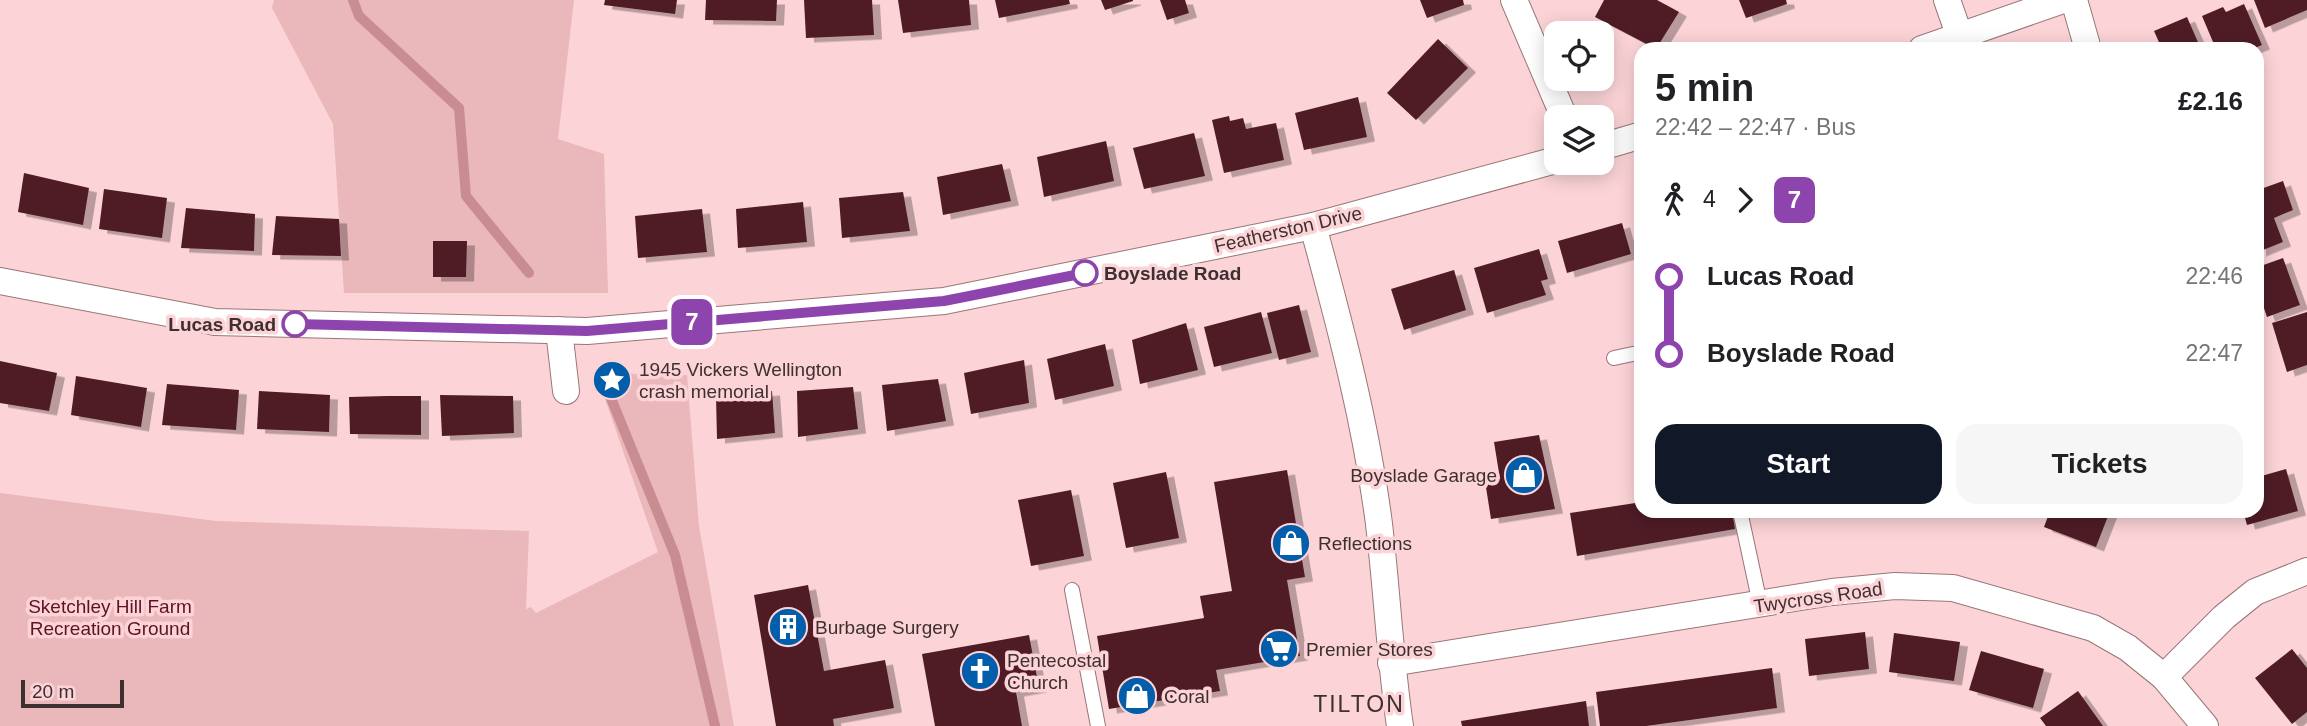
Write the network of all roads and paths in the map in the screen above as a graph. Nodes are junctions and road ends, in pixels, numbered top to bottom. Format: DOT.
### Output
graph roads {
  1 [pos="1514,0"];
  2 [pos="1947,0"];
  3 [pos="2063,0"];
  4 [pos="2074,0"];
  5 [pos="1960,37"];
  6 [pos="1944,42"];
  7 [pos="2086,42"];
  8 [pos="1559,105"];
  9 [pos="1634,137"];
  10 [pos="1614,143"];
  11 [pos="1544,163"];
  12 [pos="1313,226"];
  13 [pos="0,281"];
  14 [pos="559,331"];
  15 [pos="1634,354"];
  16 [pos="1614,359"];
  17 [pos="566,391"];
  18 [pos="1742,518"];
  19 [pos="2307,571"];
  20 [pos="1072,590"];
  21 [pos="1760,604"];
  22 [pos="1391,663"];
  23 [pos="2164,677"];
  24 [pos="2202,725"];
  25 [pos="1098,726"];
  26 [pos="1400,726"];
  1 -- 8 [label="street"];
  2 -- 5 [label="street"];
  3 -- 5 [label="street"];
  4 -- 7 [label="street"];
  5 -- 6 [label="street"];
  9 -- 10 [label="street"];
  11 -- 12 [label="street, Featherston Drive"];
  12 -- 14 [label="street, Featherston Drive"];
  12 -- 22 [label="street"];
  13 -- 14 [label="street, Featherston Drive"];
  14 -- 17 [label="street"];
  15 -- 16 [label="lane"];
  18 -- 21 [label="lane"];
  19 -- 23 [label="street"];
  20 -- 25 [label="lane"];
  21 -- 22 [label="street, Twycross Road"];
  21 -- 23 [label="street, Twycross Road"];
  22 -- 26 [label="street"];
  23 -- 24 [label="street, Twycross Road"];
}
